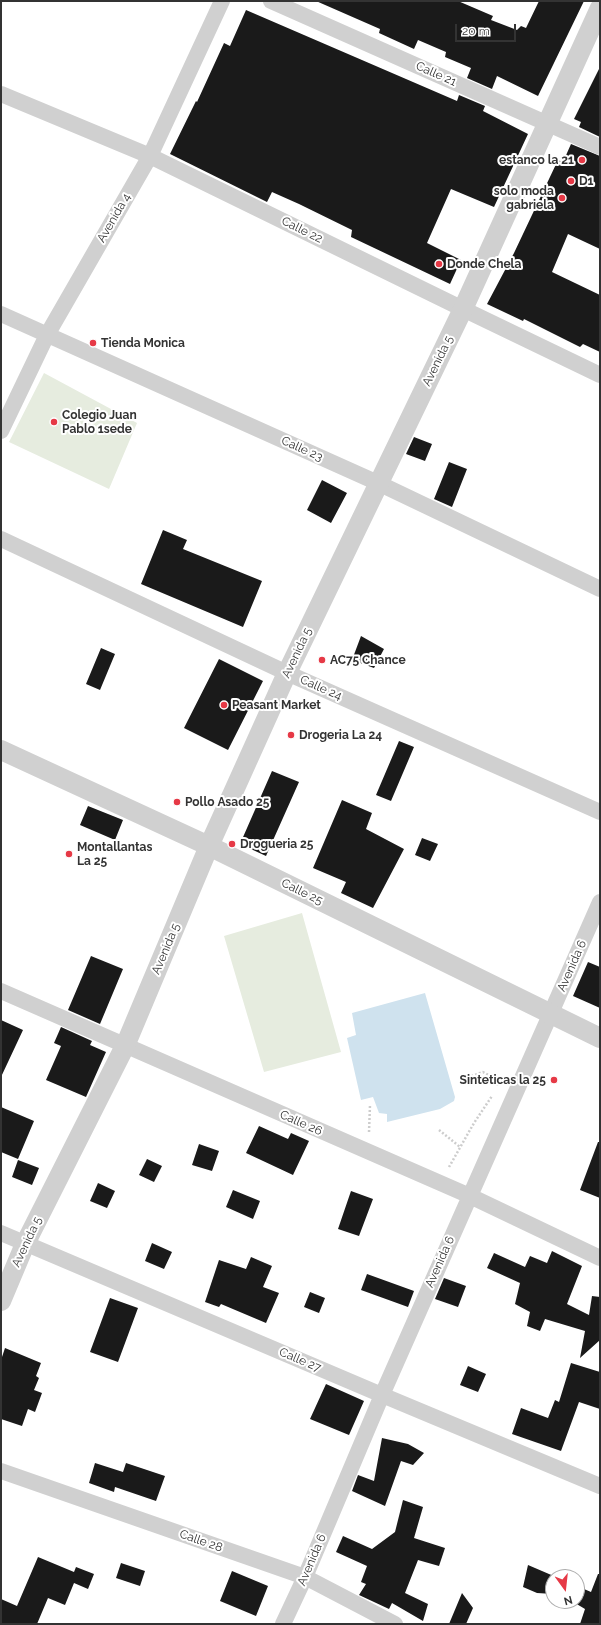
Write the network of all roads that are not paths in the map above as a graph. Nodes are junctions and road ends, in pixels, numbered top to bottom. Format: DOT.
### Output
graph roads {
  1 [pos="222,1"];
  2 [pos="271,1"];
  3 [pos="600,8"];
  4 [pos="1,94"];
  5 [pos="547,123"];
  6 [pos="600,147"];
  7 [pos="150,156"];
  8 [pos="463,310"];
  9 [pos="1,314"];
  10 [pos="47,335"];
  11 [pos="600,375"];
  12 [pos="1,432"];
  13 [pos="378,483"];
  14 [pos="1,539"];
  15 [pos="600,589"];
  16 [pos="287,673"];
  17 [pos="1,750"];
  18 [pos="600,812"];
  19 [pos="209,846"];
  20 [pos="600,902"];
  21 [pos="1,990"];
  22 [pos="550,1014"];
  23 [pos="600,1038"];
  24 [pos="125,1046"];
  25 [pos="470,1196"];
  26 [pos="1,1233"];
  27 [pos="25,1244"];
  28 [pos="600,1258"];
  29 [pos="1,1302"];
  30 [pos="382,1395"];
  31 [pos="1,1471"];
  32 [pos="600,1486"];
  33 [pos="305,1577"];
  34 [pos="283,1624"];
  35 [pos="395,1624"];
  1 -- 7 [label="street, Avenida 4"];
  2 -- 5 [label="street, Calle 21"];
  3 -- 5 [label="street, Avenida 5"];
  4 -- 7 [label="street, Calle 22"];
  5 -- 6 [label="street, Calle 21"];
  5 -- 8 [label="street, Avenida 5"];
  7 -- 8 [label="street, Calle 22"];
  7 -- 10 [label="street, Avenida 4"];
  8 -- 11 [label="street, Calle 22"];
  8 -- 13 [label="street, Avenida 5"];
  9 -- 10 [label="street, Calle 23"];
  10 -- 12 [label="street, Avenida 4"];
  10 -- 13 [label="street, Calle 23"];
  13 -- 15 [label="street, Calle 23"];
  13 -- 16 [label="street, Avenida 5"];
  14 -- 16 [label="street, Calle 24"];
  16 -- 18 [label="street, Calle 24"];
  16 -- 19 [label="street, Avenida 5"];
  17 -- 19 [label="street, Calle 25"];
  19 -- 22 [label="street, Calle 25"];
  19 -- 24 [label="street, Avenida 5"];
  20 -- 22 [label="street, Avenida 6"];
  21 -- 24 [label="street, Calle 26"];
  22 -- 23 [label="street, Calle 25"];
  22 -- 25 [label="street, Avenida 6"];
  24 -- 25 [label="street, Calle 26"];
  24 -- 27 [label="street, Avenida 5"];
  25 -- 28 [label="street, Calle 26"];
  25 -- 30 [label="street, Avenida 6"];
  26 -- 27 [label="street, Calle 27"];
  27 -- 29 [label="street, Avenida 5"];
  27 -- 30 [label="street, Calle 27"];
  30 -- 32 [label="street, Calle 27"];
  30 -- 33 [label="street, Avenida 6"];
  31 -- 33 [label="street, Calle 28"];
  33 -- 34 [label="street, Avenida 6"];
  33 -- 35 [label="street, Calle 28"];
}
